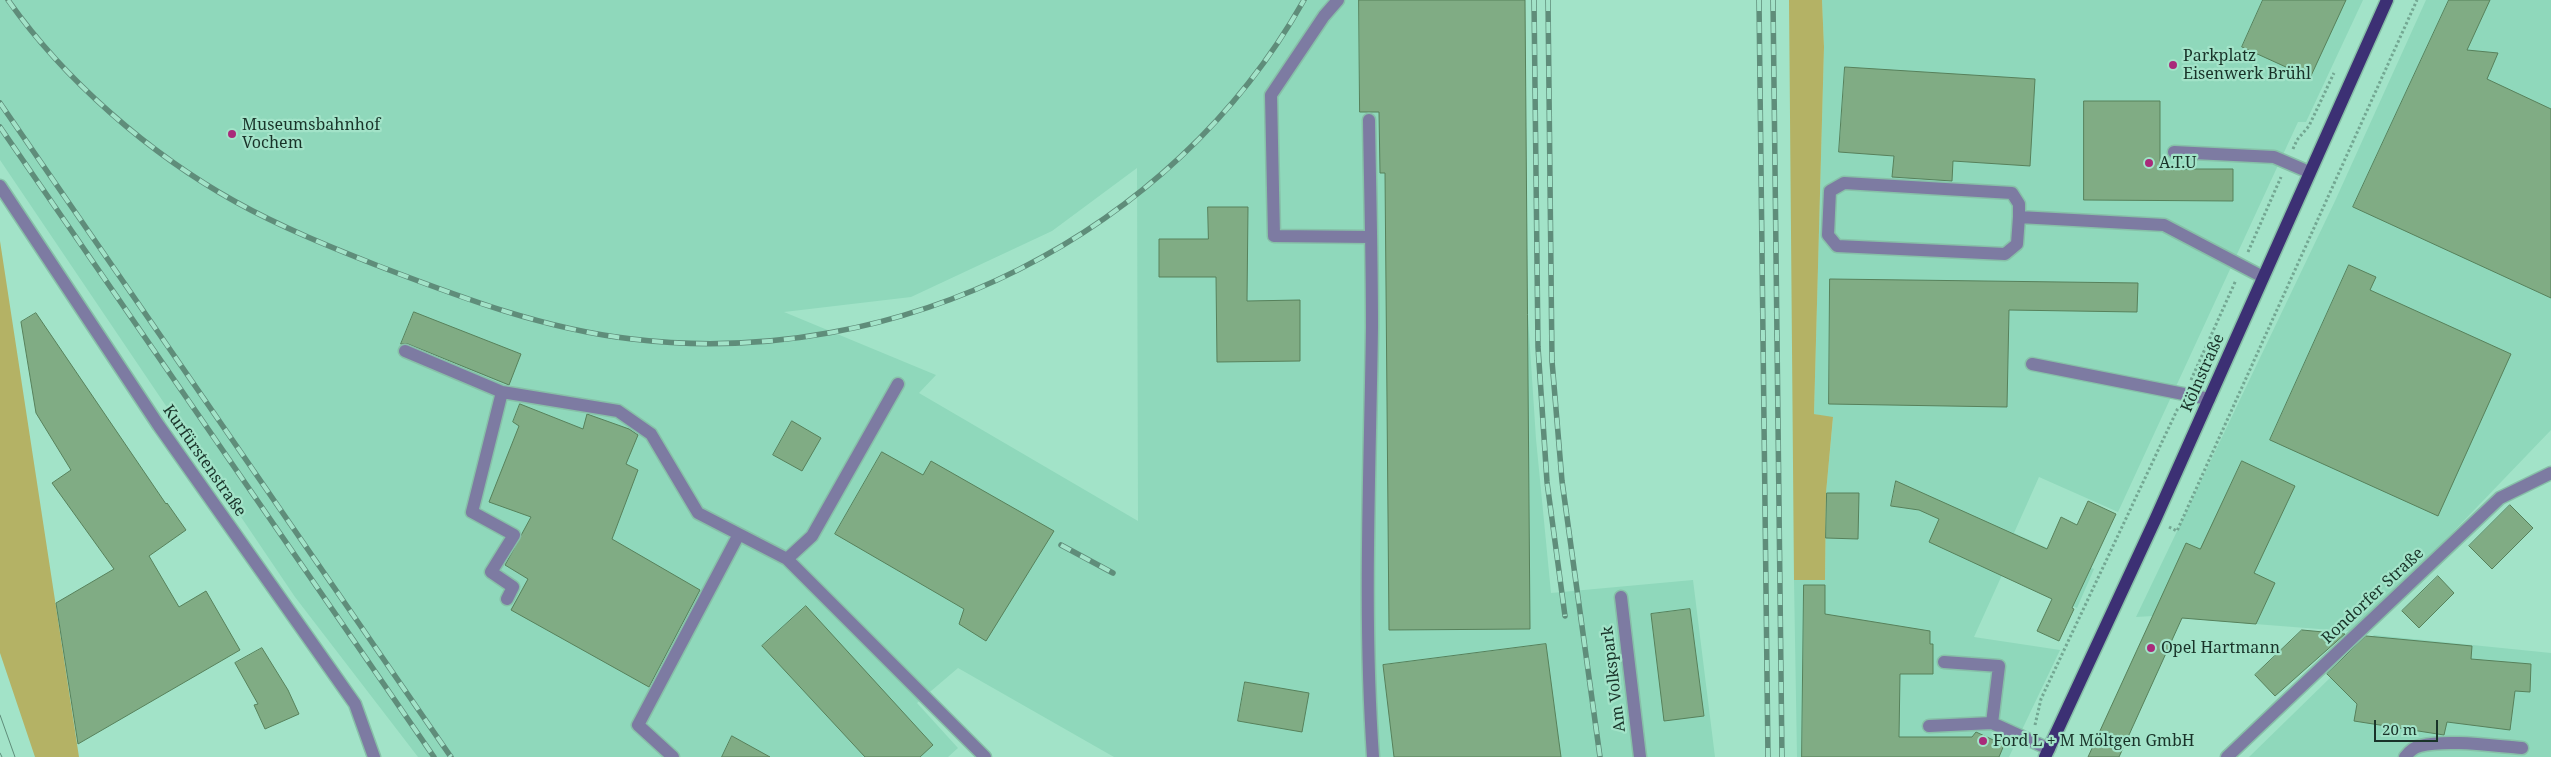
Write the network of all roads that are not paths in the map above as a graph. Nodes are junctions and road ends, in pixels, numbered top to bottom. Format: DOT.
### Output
graph roads {
  1 [pos="1338,0"];
  2 [pos="2387,0"];
  3 [pos="1369,120"];
  4 [pos="2174,152"];
  5 [pos="2309,172"];
  6 [pos="0,186"];
  7 [pos="2019,217"];
  8 [pos="1371,237"];
  9 [pos="2263,276"];
  10 [pos="405,351"];
  11 [pos="2032,364"];
  12 [pos="898,384"];
  13 [pos="502,392"];
  14 [pos="2209,399"];
  15 [pos="2551,473"];
  16 [pos="738,536"];
  17 [pos="787,559"];
  18 [pos="1621,597"];
  19 [pos="507,599"];
  20 [pos="1944,662"];
  21 [pos="1992,723"];
  22 [pos="1929,726"];
  23 [pos="2522,748"];
  24 [pos="2047,753"];
  25 [pos="374,757"];
  26 [pos="673,757"];
  27 [pos="985,757"];
  28 [pos="1373,757"];
  29 [pos="1640,757"];
  30 [pos="2227,757"];
  31 [pos="2405,757"];
  1 -- 8 [label="street"];
  2 -- 5 [label="main road, Kölnstraße"];
  3 -- 8 [label="street"];
  4 -- 5 [label="street"];
  5 -- 9 [label="main road, Kölnstraße"];
  6 -- 25 [label="street, Kurfürstenstraße"];
  7 -- 7 [label="street"];
  7 -- 9 [label="street"];
  8 -- 28 [label="street"];
  9 -- 14 [label="main road, Kölnstraße"];
  10 -- 13 [label="street"];
  11 -- 14 [label="street"];
  12 -- 17 [label="street"];
  13 -- 16 [label="street"];
  13 -- 19 [label="street"];
  14 -- 24 [label="main road, Kölnstraße"];
  15 -- 30 [label="street, Rondorfer Straße"];
  16 -- 17 [label="street"];
  16 -- 26 [label="street"];
  17 -- 27 [label="street"];
  18 -- 29 [label="street, Am Volkspark"];
  20 -- 21 [label="street"];
  21 -- 22 [label="street"];
  21 -- 24 [label="street"];
  23 -- 31 [label="street"];
}
